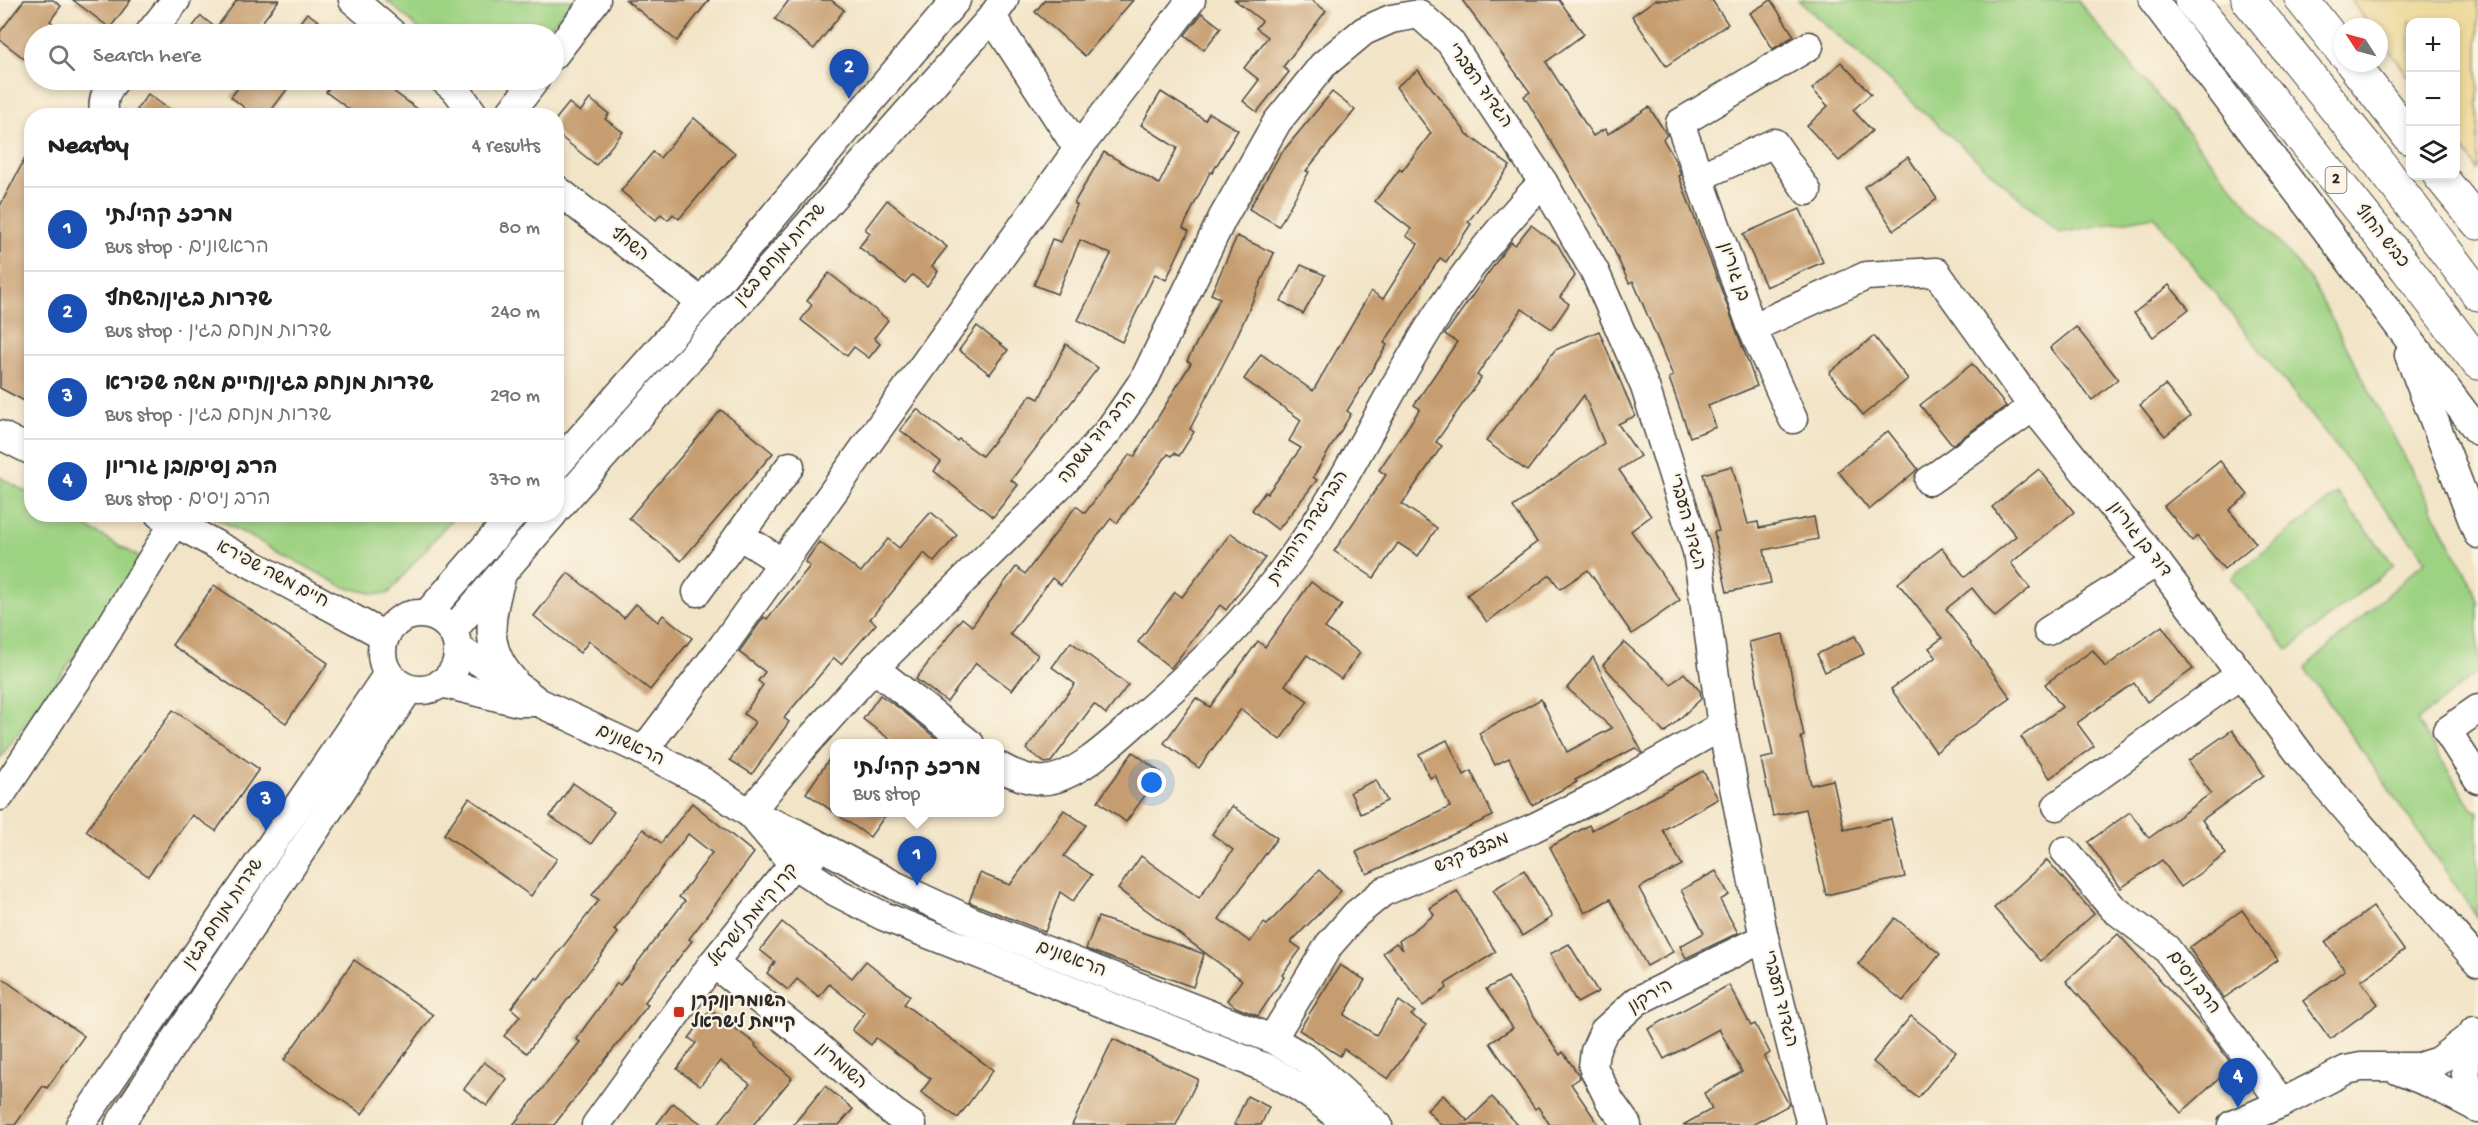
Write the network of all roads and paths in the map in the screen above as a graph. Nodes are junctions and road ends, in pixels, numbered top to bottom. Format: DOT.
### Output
graph roads {
  1 [pos="176,0"];
  2 [pos="353,0"];
  3 [pos="596,0"];
  4 [pos="956,0"];
  5 [pos="1191,0"];
  6 [pos="2153,0"];
  7 [pos="2191,0"];
  8 [pos="2248,0"];
  9 [pos="2302,0"];
  10 [pos="2329,0"];
  11 [pos="1418,7"];
  12 [pos="986,13"];
  13 [pos="2342,18"];
  14 [pos="157,24"];
  15 [pos="381,24"];
  16 [pos="2334,41"];
  17 [pos="564,43"];
  18 [pos="1809,45"];
  19 [pos="2359,72"];
  20 [pos="2380,72"];
  21 [pos="106,90"];
  22 [pos="457,90"];
  23 [pos="528,90"];
  24 [pos="102,108"];
  25 [pos="470,108"];
  26 [pos="514,108"];
  27 [pos="2406,108"];
  28 [pos="2406,133"];
  29 [pos="1078,149"];
  30 [pos="1699,177"];
  31 [pos="2443,180"];
  32 [pos="2458,180"];
  33 [pos="1543,182"];
  34 [pos="1807,191"];
  35 [pos="564,195"];
  36 [pos="2478,208"];
  37 [pos="2478,224"];
  38 [pos="2478,294"];
  39 [pos="701,302"];
  40 [pos="2387,311"];
  41 [pos="1752,328"];
  42 [pos="2478,363"];
  43 [pos="2033,406"];
  44 [pos="1793,419"];
  45 [pos="2478,431"];
  46 [pos="0,435"];
  47 [pos="24,447"];
  48 [pos="564,457"];
  49 [pos="790,466"];
  50 [pos="1929,481"];
  51 [pos="564,501"];
  52 [pos="164,522"];
  53 [pos="172,522"];
  54 [pos="507,522"];
  55 [pos="546,522"];
  56 [pos="2478,534"];
  57 [pos="740,535"];
  58 [pos="2157,562"];
  59 [pos="783,563"];
  60 [pos="504,570"];
  61 [pos="697,592"];
  62 [pos="427,614"];
  63 [pos="2048,632"];
  64 [pos="385,636"];
  65 [pos="455,640"];
  66 [pos="874,668"];
  67 [pos="2241,674"];
  68 [pos="398,681"];
  69 [pos="441,683"];
  70 [pos="529,695"];
  71 [pos="2478,709"];
  72 [pos="1722,726"];
  73 [pos="964,739"];
  74 [pos="643,751"];
  75 [pos="1004,769"];
  76 [pos="2478,779"];
  77 [pos="0,796"];
  78 [pos="2057,806"];
  79 [pos="750,813"];
  80 [pos="2065,851"];
  81 [pos="846,859"];
  82 [pos="793,864"];
  83 [pos="1764,938"];
  84 [pos="713,963"];
  85 [pos="2475,963"];
  86 [pos="2475,1030"];
  87 [pos="1272,1039"];
  88 [pos="2393,1068"];
  89 [pos="2282,1103"];
  90 [pos="2477,1108"];
  91 [pos="897,1121"];
  92 [pos="80,1125"];
  93 [pos="119,1125"];
  94 [pos="596,1125"];
  95 [pos="1346,1125"];
  96 [pos="1378,1125"];
  97 [pos="1627,1125"];
  98 [pos="1811,1125"];
  99 [pos="2232,1125"];
  1 -- 14 [label="street"];
  2 -- 15 [label="street"];
  3 -- 17 [label="street"];
  4 -- 39 [label="street, שדרות מנחם בגין"];
  5 -- 29 [label="street"];
  6 -- 40 [label="street"];
  7 -- 42 [label="highway, כביש החוף / 2"];
  8 -- 38 [label="highway"];
  9 -- 16 [label="highway"];
  10 -- 13 [label="highway"];
  11 -- 33 [label="street, הגדוד העברי"];
  11 -- 66 [label="street, הרב דוד משתה"];
  12 -- 29 [label="street"];
  12 -- 51 [label="street, שדרות מנחם בגין"];
  18 -- 30 [label="street, בן גוריון"];
  19 -- 28 [label="highway"];
  20 -- 27 [label="highway"];
  21 -- 24 [label="street"];
  22 -- 25 [label="street"];
  23 -- 26 [label="street"];
  29 -- 59 [label="street"];
  30 -- 34 [label="street"];
  30 -- 41 [label="street, בן גוריון"];
  31 -- 37 [label="highway"];
  32 -- 36 [label="highway"];
  33 -- 72 [label="street, הגדוד העברי"];
  33 -- 75 [label="street, הבריגדה היהודית"];
  35 -- 39 [label="street, השחף"];
  39 -- 48 [label="street, שדרות מנחם בגין"];
  40 -- 45 [label="street"];
  40 -- 56 [label="street"];
  41 -- 43 [label="street, דוד בן גוריון"];
  41 -- 44 [label="street, בן גוריון"];
  43 -- 50 [label="street"];
  43 -- 58 [label="street, דוד בן גוריון"];
  46 -- 47 [label="street"];
  49 -- 57 [label="street"];
  52 -- 77 [label="street"];
  53 -- 64 [label="street, חיים משה שפירא"];
  54 -- 62 [label="street"];
  55 -- 60 [label="street"];
  57 -- 59 [label="street"];
  57 -- 61 [label="street"];
  58 -- 63 [label="street"];
  58 -- 67 [label="street, דוד בן גוריון"];
  59 -- 74 [label="street"];
  60 -- 65 [label="street"];
  60 -- 70 [label="street"];
  62 -- 64 [label="street"];
  62 -- 65 [label="street"];
  64 -- 68 [label="street"];
  65 -- 69 [label="street"];
  65 -- 70 [label="street, הראשונים"];
  66 -- 73 [label="street"];
  66 -- 79 [label="street, הרב דוד משתה"];
  67 -- 78 [label="street"];
  67 -- 85 [label="street, דוד בן גוריון"];
  68 -- 69 [label="street"];
  68 -- 92 [label="street, שדרות מנחם בגין"];
  68 -- 93 [label="street, שדרות מנחם בגין"];
  69 -- 70 [label="street, הראשונים"];
  70 -- 74 [label="street, הראשונים"];
  71 -- 76 [label="street"];
  72 -- 83 [label="street, הגדוד העברי"];
  72 -- 87 [label="street, מבצע קדש"];
  74 -- 79 [label="street, הראשונים"];
  79 -- 81 [label="street, הראשונים"];
  79 -- 82 [label="street, הראשונים"];
  80 -- 89 [label="street, הרב ניסים"];
  81 -- 82 [label="street, קרן קיימת לישראל"];
  81 -- 87 [label="street, הראשונים"];
  82 -- 84 [label="street, קרן קיימת לישראל"];
  82 -- 95 [label="street, הראשונים"];
  83 -- 97 [label="street, הירקון"];
  83 -- 98 [label="street, הגדוד העברי"];
  84 -- 91 [label="street, השומרון"];
  84 -- 94 [label="street, קרן קיימת לישראל"];
  86 -- 88 [label="street"];
  86 -- 90 [label="street"];
  87 -- 96 [label="street, הראשונים"];
  88 -- 89 [label="street"];
  88 -- 90 [label="street"];
  89 -- 99 [label="street"];
}
